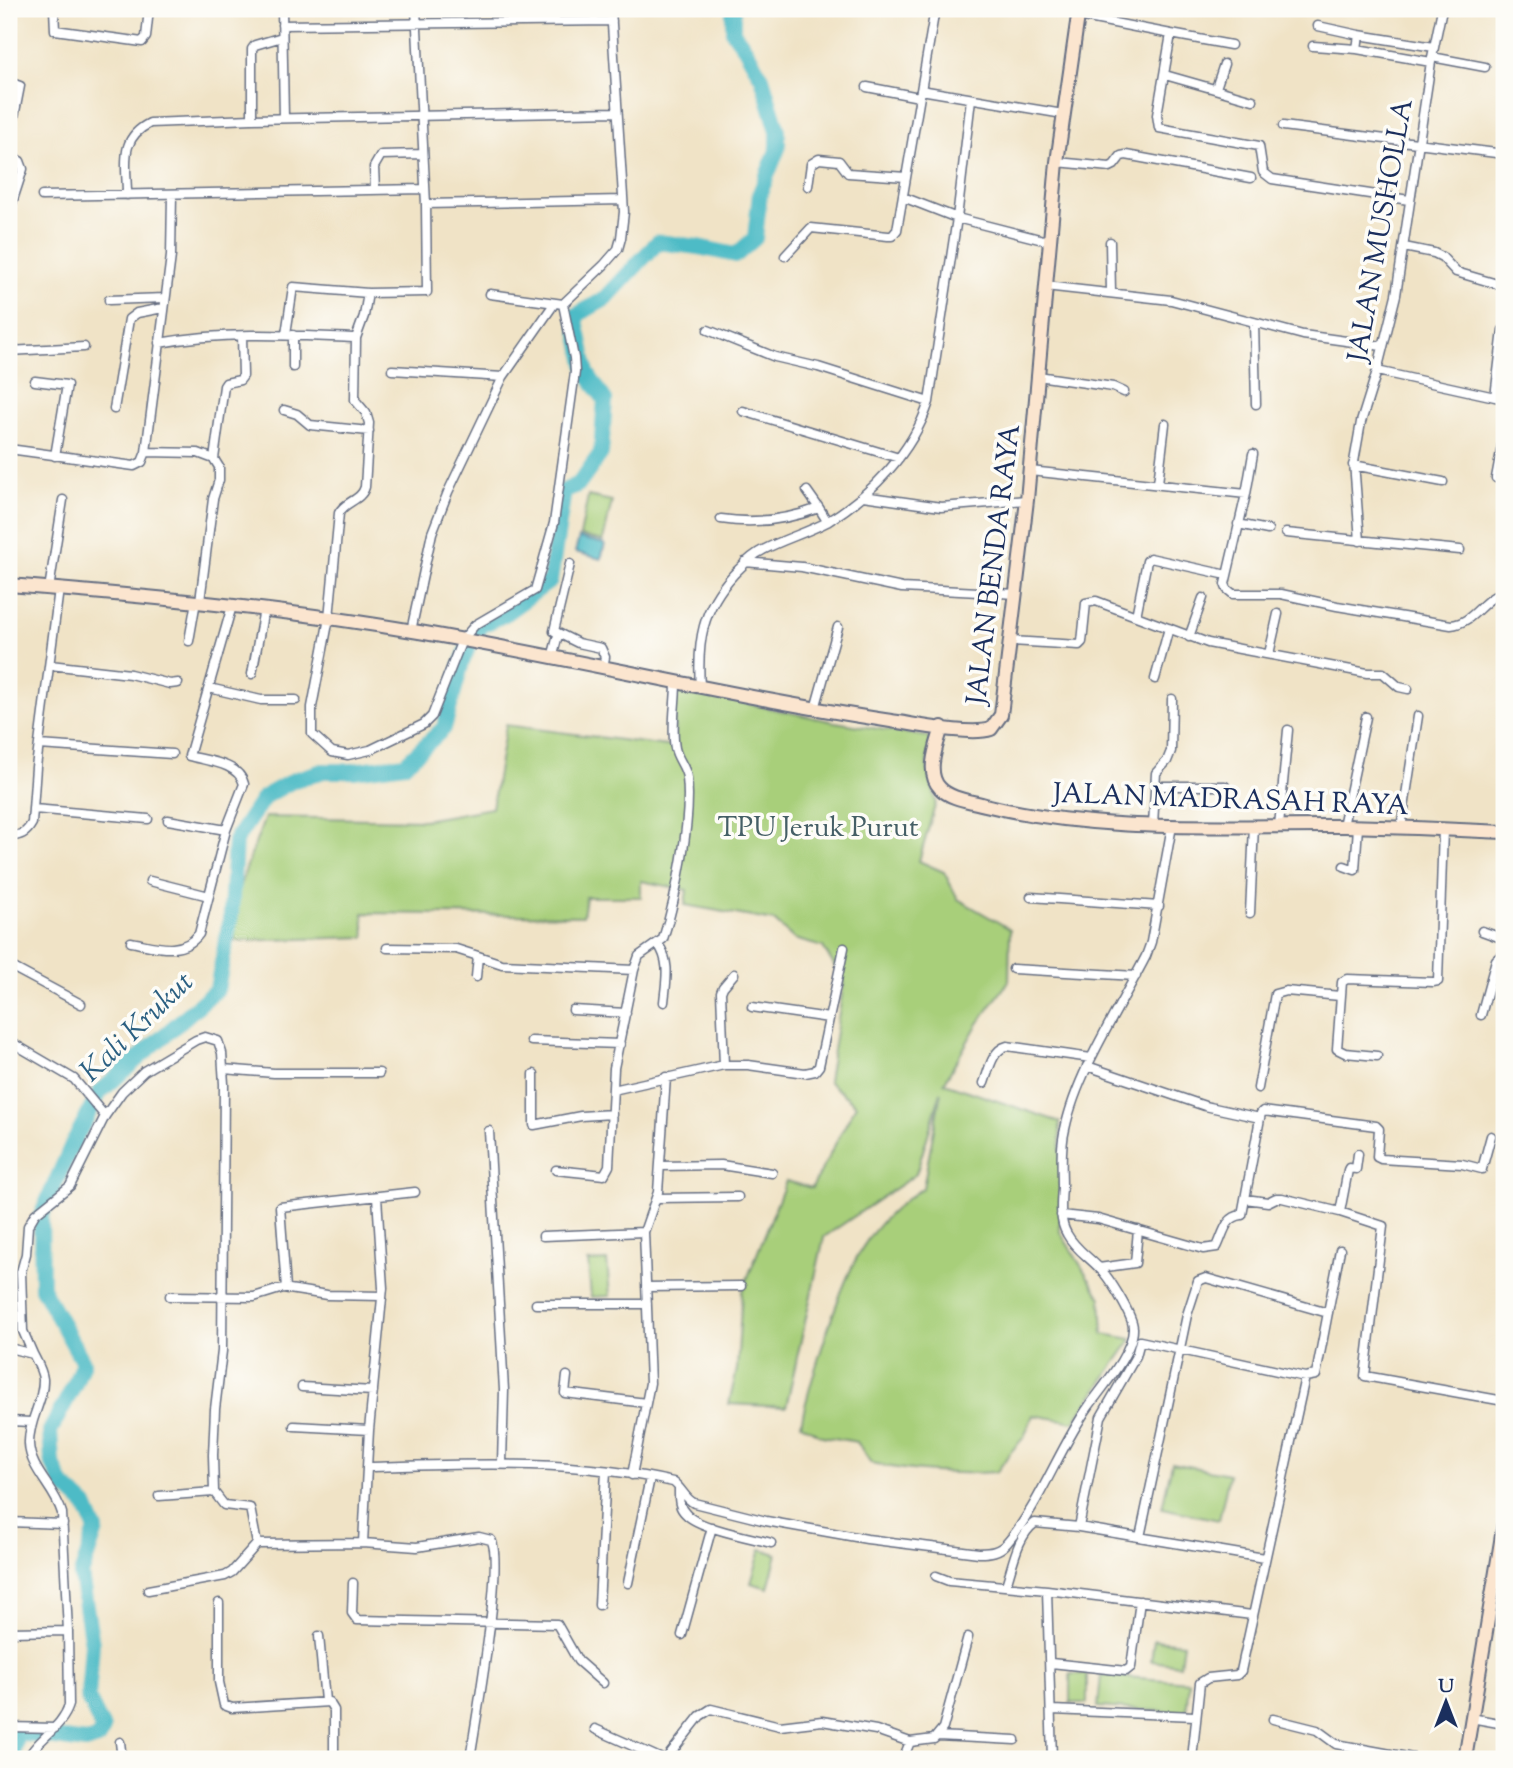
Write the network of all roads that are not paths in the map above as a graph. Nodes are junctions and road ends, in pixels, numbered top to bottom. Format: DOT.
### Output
graph roads {
  1 [pos="54,9"];
  2 [pos="149,9"];
  3 [pos="282,9"];
  4 [pos="416,9"];
  5 [pos="611,9"];
  6 [pos="935,9"];
  7 [pos="1441,9"];
  8 [pos="1078,12"];
  9 [pos="612,21"];
  10 [pos="417,24"];
  11 [pos="282,25"];
  12 [pos="1318,26"];
  13 [pos="1171,34"];
  14 [pos="1359,35"];
  15 [pos="282,37"];
  16 [pos="1231,45"];
  17 [pos="1313,46"];
  18 [pos="1434,47"];
  19 [pos="1357,49"];
  20 [pos="1432,60"];
  21 [pos="1224,64"];
  22 [pos="1485,67"];
  23 [pos="1165,75"];
  24 [pos="9,82"];
  25 [pos="867,87"];
  26 [pos="1216,88"];
  27 [pos="920,94"];
  28 [pos="971,99"];
  29 [pos="1253,100"];
  30 [pos="617,112"];
  31 [pos="1063,114"];
  32 [pos="421,115"];
  33 [pos="284,118"];
  34 [pos="252,119"];
  35 [pos="1283,126"];
  36 [pos="1419,142"];
  37 [pos="9,143"];
  38 [pos="423,154"];
  39 [pos="1504,154"];
  40 [pos="9,158"];
  41 [pos="1057,162"];
  42 [pos="906,177"];
  43 [pos="1251,178"];
  44 [pos="808,186"];
  45 [pos="375,189"];
  46 [pos="425,189"];
  47 [pos="172,194"];
  48 [pos="127,195"];
  49 [pos="42,197"];
  50 [pos="903,198"];
  51 [pos="624,200"];
  52 [pos="1409,200"];
  53 [pos="426,204"];
  54 [pos="9,212"];
  55 [pos="957,218"];
  56 [pos="1051,242"];
  57 [pos="1110,242"];
  58 [pos="1404,247"];
  59 [pos="785,256"];
  60 [pos="1045,286"];
  61 [pos="1504,286"];
  62 [pos="1111,292"];
  63 [pos="368,293"];
  64 [pos="489,294"];
  65 [pos="109,300"];
  66 [pos="164,303"];
  67 [pos="558,304"];
  68 [pos="1254,322"];
  69 [pos="708,330"];
  70 [pos="1503,330"];
  71 [pos="290,335"];
  72 [pos="242,336"];
  73 [pos="356,338"];
  74 [pos="159,343"];
  75 [pos="1382,346"];
  76 [pos="84,347"];
  77 [pos="9,351"];
  78 [pos="293,367"];
  79 [pos="392,370"];
  80 [pos="1377,371"];
  81 [pos="1038,376"];
  82 [pos="503,377"];
  83 [pos="35,381"];
  84 [pos="1124,392"];
  85 [pos="1500,398"];
  86 [pos="929,402"];
  87 [pos="1256,404"];
  88 [pos="114,409"];
  89 [pos="285,410"];
  90 [pos="743,411"];
  91 [pos="1166,424"];
  92 [pos="369,431"];
  93 [pos="1504,435"];
  94 [pos="9,449"];
  95 [pos="146,452"];
  96 [pos="1253,454"];
  97 [pos="55,456"];
  98 [pos="899,458"];
  99 [pos="214,459"];
  100 [pos="1353,465"];
  101 [pos="1030,471"];
  102 [pos="1496,478"];
  103 [pos="1443,482"];
  104 [pos="1158,483"];
  105 [pos="807,491"];
  106 [pos="1246,494"];
  107 [pos="863,496"];
  108 [pos="63,500"];
  109 [pos="1027,500"];
  110 [pos="819,508"];
  111 [pos="721,520"];
  112 [pos="827,521"];
  113 [pos="1238,524"];
  114 [pos="1268,530"];
  115 [pos="1286,533"];
  116 [pos="1360,541"];
  117 [pos="1460,550"];
  118 [pos="745,562"];
  119 [pos="570,564"];
  120 [pos="1227,575"];
  121 [pos="9,585"];
  122 [pos="54,589"];
  123 [pos="1504,593"];
  124 [pos="1017,594"];
  125 [pos="1203,598"];
  126 [pos="198,601"];
  127 [pos="232,606"];
  128 [pos="264,609"];
  129 [pos="1278,614"];
  130 [pos="1136,616"];
  131 [pos="329,618"];
  132 [pos="838,627"];
  133 [pos="1169,628"];
  134 [pos="411,631"];
  135 [pos="558,635"];
  136 [pos="1188,636"];
  137 [pos="189,641"];
  138 [pos="469,641"];
  139 [pos="1011,641"];
  140 [pos="1269,654"];
  141 [pos="552,657"];
  142 [pos="50,665"];
  143 [pos="603,668"];
  144 [pos="252,674"];
  145 [pos="1155,678"];
  146 [pos="178,683"];
  147 [pos="676,683"];
  148 [pos="700,687"];
  149 [pos="209,688"];
  150 [pos="1408,689"];
  151 [pos="1172,699"];
  152 [pos="296,700"];
  153 [pos="815,709"];
  154 [pos="1418,716"];
  155 [pos="1366,717"];
  156 [pos="942,727"];
  157 [pos="1288,730"];
  158 [pos="39,745"];
  159 [pos="172,754"];
  160 [pos="1155,786"];
  161 [pos="1225,786"];
  162 [pos="34,809"];
  163 [pos="148,818"];
  164 [pos="168,820"];
  165 [pos="1153,825"];
  166 [pos="1172,826"];
  167 [pos="1254,826"];
  168 [pos="1279,826"];
  169 [pos="1343,826"];
  170 [pos="1357,827"];
  171 [pos="1401,828"];
  172 [pos="1443,829"];
  173 [pos="226,830"];
  174 [pos="1504,832"];
  175 [pos="9,837"];
  176 [pos="1344,866"];
  177 [pos="150,881"];
  178 [pos="209,896"];
  179 [pos="1031,897"];
  180 [pos="9,903"];
  181 [pos="1159,906"];
  182 [pos="1250,914"];
  183 [pos="1482,931"];
  184 [pos="1504,939"];
  185 [pos="131,942"];
  186 [pos="658,944"];
  187 [pos="387,948"];
  188 [pos="844,948"];
  189 [pos="1504,953"];
  190 [pos="478,957"];
  191 [pos="9,967"];
  192 [pos="1013,969"];
  193 [pos="635,970"];
  194 [pos="734,974"];
  195 [pos="476,976"];
  196 [pos="1136,976"];
  197 [pos="1340,996"];
  198 [pos="664,1002"];
  199 [pos="81,1004"];
  200 [pos="752,1007"];
  201 [pos="573,1010"];
  202 [pos="626,1013"];
  203 [pos="1481,1015"];
  204 [pos="829,1018"];
  205 [pos="9,1041"];
  206 [pos="531,1041"];
  207 [pos="620,1044"];
  208 [pos="1377,1056"];
  209 [pos="1089,1062"];
  210 [pos="724,1065"];
  211 [pos="223,1069"];
  212 [pos="379,1073"];
  213 [pos="534,1074"];
  214 [pos="666,1077"];
  215 [pos="984,1083"];
  216 [pos="1258,1088"];
  217 [pos="613,1090"];
  218 [pos="103,1113"];
  219 [pos="612,1114"];
  220 [pos="1260,1118"];
  221 [pos="489,1131"];
  222 [pos="1491,1136"];
  223 [pos="1359,1154"];
  224 [pos="661,1166"];
  225 [pos="556,1170"];
  226 [pos="772,1173"];
  227 [pos="415,1192"];
  228 [pos="377,1197"];
  229 [pos="738,1197"];
  230 [pos="656,1198"];
  231 [pos="1245,1199"];
  232 [pos="1340,1212"];
  233 [pos="1061,1215"];
  234 [pos="1138,1230"];
  235 [pos="643,1231"];
  236 [pos="543,1236"];
  237 [pos="1340,1250"];
  238 [pos="1099,1268"];
  239 [pos="741,1286"];
  240 [pos="646,1287"];
  241 [pos="286,1288"];
  242 [pos="170,1296"];
  243 [pos="382,1296"];
  244 [pos="223,1297"];
  245 [pos="536,1304"];
  246 [pos="647,1304"];
  247 [pos="1328,1313"];
  248 [pos="9,1348"];
  249 [pos="1180,1348"];
  250 [pos="33,1354"];
  251 [pos="566,1376"];
  252 [pos="1305,1377"];
  253 [pos="302,1387"];
  254 [pos="373,1391"];
  255 [pos="1504,1401"];
  256 [pos="646,1403"];
  257 [pos="9,1420"];
  258 [pos="31,1422"];
  259 [pos="293,1426"];
  260 [pos="369,1430"];
  261 [pos="502,1463"];
  262 [pos="368,1467"];
  263 [pos="606,1471"];
  264 [pos="632,1475"];
  265 [pos="650,1478"];
  266 [pos="680,1487"];
  267 [pos="214,1492"];
  268 [pos="159,1496"];
  269 [pos="9,1522"];
  270 [pos="1504,1523"];
  271 [pos="62,1524"];
  272 [pos="712,1527"];
  273 [pos="1079,1527"];
  274 [pos="1140,1537"];
  275 [pos="363,1543"];
  276 [pos="771,1543"];
  277 [pos="257,1544"];
  278 [pos="1264,1558"];
  279 [pos="936,1576"];
  280 [pos="353,1583"];
  281 [pos="628,1583"];
  282 [pos="1006,1585"];
  283 [pos="148,1590"];
  284 [pos="1047,1590"];
  285 [pos="1491,1596"];
  286 [pos="1504,1600"];
  287 [pos="1140,1601"];
  288 [pos="219,1603"];
  289 [pos="599,1605"];
  290 [pos="1252,1615"];
  291 [pos="490,1622"];
  292 [pos="68,1631"];
  293 [pos="9,1632"];
  294 [pos="682,1635"];
  295 [pos="319,1636"];
  296 [pos="968,1637"];
  297 [pos="1051,1663"];
  298 [pos="603,1683"];
  299 [pos="325,1701"];
  300 [pos="1052,1710"];
  301 [pos="1195,1716"];
  302 [pos="1471,1718"];
  303 [pos="1273,1719"];
  304 [pos="1504,1724"];
  305 [pos="9,1727"];
  306 [pos="595,1729"];
  307 [pos="51,1730"];
  308 [pos="938,1736"];
  309 [pos="1015,1740"];
  310 [pos="120,1742"];
  311 [pos="911,1742"];
  312 [pos="27,1759"];
  313 [pos="122,1759"];
  314 [pos="334,1759"];
  315 [pos="470,1759"];
  316 [pos="664,1759"];
  317 [pos="903,1759"];
  318 [pos="1052,1759"];
  319 [pos="1192,1759"];
  320 [pos="1418,1759"];
  321 [pos="1465,1759"];
  1 -- 2 [label="street"];
  3 -- 11 [label="street"];
  4 -- 10 [label="street"];
  5 -- 9 [label="street"];
  6 -- 27 [label="street"];
  7 -- 18 [label="street, JALAN MUSHOLLA"];
  8 -- 13 [label="street"];
  8 -- 31 [label="street, JALAN BENDA RAYA"];
  9 -- 10 [label="street"];
  9 -- 30 [label="street"];
  10 -- 11 [label="street"];
  10 -- 32 [label="street"];
  11 -- 15 [label="street"];
  12 -- 14 [label="street"];
  13 -- 16 [label="street"];
  13 -- 23 [label="street"];
  14 -- 18 [label="street"];
  14 -- 19 [label="street"];
  15 -- 33 [label="street"];
  15 -- 34 [label="street"];
  17 -- 19 [label="street"];
  18 -- 20 [label="street, JALAN MUSHOLLA"];
  19 -- 20 [label="street"];
  20 -- 22 [label="street"];
  20 -- 36 [label="street, JALAN MUSHOLLA"];
  21 -- 26 [label="street"];
  23 -- 26 [label="street"];
  23 -- 52 [label="street"];
  24 -- 37 [label="street"];
  25 -- 27 [label="street"];
  26 -- 29 [label="street"];
  27 -- 28 [label="street"];
  27 -- 42 [label="street"];
  28 -- 31 [label="street"];
  28 -- 55 [label="street"];
  30 -- 32 [label="street"];
  30 -- 51 [label="street"];
  31 -- 41 [label="street, JALAN BENDA RAYA"];
  32 -- 33 [label="street"];
  32 -- 38 [label="street"];
  33 -- 34 [label="street"];
  34 -- 48 [label="street"];
  35 -- 36 [label="street"];
  36 -- 39 [label="street"];
  36 -- 52 [label="street, JALAN MUSHOLLA"];
  38 -- 45 [label="street"];
  38 -- 46 [label="street"];
  40 -- 54 [label="street"];
  41 -- 43 [label="street"];
  41 -- 56 [label="street, JALAN BENDA RAYA"];
  42 -- 44 [label="street"];
  42 -- 50 [label="street"];
  45 -- 46 [label="street"];
  45 -- 47 [label="street"];
  46 -- 53 [label="street"];
  47 -- 48 [label="street"];
  47 -- 66 [label="street"];
  48 -- 49 [label="street"];
  50 -- 55 [label="street"];
  50 -- 59 [label="street"];
  51 -- 53 [label="street"];
  51 -- 67 [label="street"];
  52 -- 58 [label="street, JALAN MUSHOLLA"];
  53 -- 63 [label="street"];
  55 -- 56 [label="street"];
  55 -- 86 [label="street"];
  56 -- 60 [label="street, JALAN BENDA RAYA"];
  57 -- 62 [label="street"];
  58 -- 61 [label="street"];
  58 -- 75 [label="street, JALAN MUSHOLLA"];
  60 -- 62 [label="street"];
  60 -- 81 [label="street, JALAN BENDA RAYA"];
  62 -- 68 [label="street"];
  63 -- 71 [label="street"];
  63 -- 73 [label="street"];
  64 -- 67 [label="street"];
  65 -- 66 [label="street"];
  66 -- 74 [label="street"];
  66 -- 88 [label="street"];
  67 -- 82 [label="street"];
  67 -- 138 [label="street"];
  68 -- 75 [label="street"];
  68 -- 87 [label="street"];
  69 -- 86 [label="street"];
  70 -- 85 [label="street"];
  71 -- 72 [label="street"];
  71 -- 73 [label="street"];
  71 -- 78 [label="street"];
  72 -- 74 [label="street"];
  72 -- 99 [label="street"];
  73 -- 92 [label="street"];
  74 -- 95 [label="street"];
  75 -- 80 [label="street, JALAN MUSHOLLA"];
  76 -- 77 [label="street"];
  79 -- 82 [label="street"];
  80 -- 85 [label="street"];
  80 -- 100 [label="street, JALAN MUSHOLLA"];
  81 -- 84 [label="street"];
  81 -- 101 [label="street, JALAN BENDA RAYA"];
  82 -- 134 [label="street"];
  83 -- 97 [label="street"];
  86 -- 98 [label="street"];
  89 -- 92 [label="street"];
  90 -- 98 [label="street"];
  91 -- 104 [label="street"];
  92 -- 131 [label="street"];
  93 -- 102 [label="street"];
  94 -- 97 [label="street"];
  95 -- 97 [label="street"];
  95 -- 99 [label="street"];
  96 -- 106 [label="street"];
  98 -- 107 [label="street"];
  99 -- 126 [label="street"];
  100 -- 103 [label="street"];
  100 -- 116 [label="street, JALAN MUSHOLLA"];
  101 -- 104 [label="street"];
  101 -- 109 [label="street, JALAN BENDA RAYA"];
  104 -- 106 [label="street"];
  105 -- 110 [label="street"];
  106 -- 113 [label="street"];
  107 -- 109 [label="street"];
  107 -- 112 [label="street"];
  108 -- 122 [label="street"];
  109 -- 124 [label="street, JALAN BENDA RAYA"];
  110 -- 111 [label="street"];
  110 -- 112 [label="street"];
  112 -- 118 [label="street"];
  113 -- 114 [label="street"];
  113 -- 120 [label="street"];
  115 -- 116 [label="street"];
  116 -- 117 [label="street"];
  118 -- 124 [label="street"];
  118 -- 148 [label="street"];
  119 -- 135 [label="street"];
  120 -- 123 [label="street"];
  120 -- 130 [label="street"];
  121 -- 122 [label="street, JALAN BENDA RAYA"];
  122 -- 126 [label="street, JALAN BENDA RAYA"];
  122 -- 142 [label="street"];
  124 -- 139 [label="street, JALAN BENDA RAYA"];
  125 -- 136 [label="street"];
  126 -- 127 [label="street, JALAN BENDA RAYA"];
  126 -- 137 [label="street"];
  127 -- 128 [label="street, JALAN BENDA RAYA"];
  127 -- 149 [label="street"];
  128 -- 131 [label="street, JALAN BENDA RAYA"];
  128 -- 144 [label="street"];
  129 -- 140 [label="street"];
  130 -- 133 [label="street"];
  130 -- 139 [label="street"];
  131 -- 134 [label="street, JALAN BENDA RAYA"];
  131 -- 138 [label="street"];
  132 -- 153 [label="street"];
  133 -- 136 [label="street"];
  133 -- 145 [label="street"];
  134 -- 138 [label="street, JALAN BENDA RAYA"];
  135 -- 141 [label="street"];
  135 -- 143 [label="street"];
  136 -- 140 [label="street"];
  138 -- 141 [label="street, JALAN BENDA RAYA"];
  139 -- 156 [label="street, JALAN BENDA RAYA"];
  140 -- 150 [label="street"];
  141 -- 143 [label="street, JALAN BENDA RAYA"];
  142 -- 146 [label="street"];
  142 -- 158 [label="street"];
  143 -- 147 [label="street, JALAN BENDA RAYA"];
  147 -- 148 [label="street, JALAN BENDA RAYA"];
  147 -- 186 [label="street"];
  148 -- 153 [label="street, JALAN BENDA RAYA"];
  149 -- 152 [label="street"];
  149 -- 173 [label="street"];
  151 -- 160 [label="street"];
  153 -- 156 [label="street, JALAN BENDA RAYA"];
  154 -- 171 [label="street"];
  155 -- 169 [label="street"];
  156 -- 165 [label="street, JALAN MADRASAH RAYA"];
  157 -- 168 [label="street"];
  158 -- 159 [label="street"];
  158 -- 162 [label="street"];
  160 -- 161 [label="street"];
  160 -- 165 [label="street"];
  162 -- 163 [label="street"];
  162 -- 175 [label="street"];
  164 -- 173 [label="street"];
  165 -- 166 [label="street, JALAN MADRASAH RAYA"];
  166 -- 167 [label="street, JALAN MADRASAH RAYA"];
  166 -- 181 [label="street"];
  167 -- 168 [label="street, JALAN MADRASAH RAYA"];
  167 -- 182 [label="street"];
  168 -- 169 [label="street, JALAN MADRASAH RAYA"];
  169 -- 170 [label="street, JALAN MADRASAH RAYA"];
  170 -- 171 [label="street, JALAN MADRASAH RAYA"];
  170 -- 176 [label="street"];
  171 -- 172 [label="street, JALAN MADRASAH RAYA"];
  172 -- 174 [label="street, JALAN MADRASAH RAYA"];
  172 -- 197 [label="street"];
  173 -- 178 [label="street"];
  177 -- 178 [label="street"];
  178 -- 185 [label="street"];
  179 -- 181 [label="street"];
  180 -- 191 [label="street"];
  181 -- 196 [label="street"];
  183 -- 184 [label="street"];
  186 -- 193 [label="street"];
  186 -- 198 [label="street"];
  187 -- 190 [label="street"];
  188 -- 204 [label="street"];
  189 -- 203 [label="street"];
  190 -- 193 [label="street"];
  190 -- 195 [label="street"];
  191 -- 199 [label="street"];
  192 -- 196 [label="street"];
  193 -- 202 [label="street"];
  194 -- 210 [label="street"];
  196 -- 209 [label="street"];
  197 -- 208 [label="street"];
  197 -- 216 [label="street"];
  200 -- 204 [label="street"];
  201 -- 202 [label="street"];
  202 -- 207 [label="street"];
  204 -- 210 [label="street"];
  205 -- 218 [label="street"];
  206 -- 207 [label="street"];
  207 -- 217 [label="street"];
  209 -- 215 [label="street"];
  209 -- 220 [label="street"];
  209 -- 233 [label="street"];
  210 -- 214 [label="street"];
  211 -- 212 [label="street"];
  211 -- 218 [label="street"];
  211 -- 244 [label="street"];
  213 -- 219 [label="street"];
  214 -- 217 [label="street"];
  214 -- 224 [label="street"];
  217 -- 219 [label="street"];
  218 -- 250 [label="street"];
  219 -- 225 [label="street"];
  220 -- 222 [label="street"];
  220 -- 231 [label="street"];
  221 -- 261 [label="street"];
  223 -- 232 [label="street"];
  224 -- 226 [label="street"];
  224 -- 230 [label="street"];
  227 -- 228 [label="street"];
  228 -- 241 [label="street"];
  228 -- 243 [label="street"];
  229 -- 230 [label="street"];
  230 -- 235 [label="street"];
  231 -- 232 [label="street"];
  231 -- 234 [label="street"];
  232 -- 255 [label="street"];
  233 -- 234 [label="street"];
  233 -- 238 [label="street"];
  234 -- 238 [label="street"];
  235 -- 236 [label="street"];
  235 -- 240 [label="street"];
  237 -- 247 [label="street"];
  238 -- 266 [label="street"];
  239 -- 240 [label="street"];
  240 -- 246 [label="street"];
  241 -- 243 [label="street"];
  241 -- 244 [label="street"];
  242 -- 244 [label="street"];
  243 -- 254 [label="street"];
  244 -- 267 [label="street"];
  245 -- 246 [label="street"];
  246 -- 256 [label="street"];
  247 -- 249 [label="street"];
  247 -- 252 [label="street"];
  248 -- 250 [label="street"];
  249 -- 252 [label="street"];
  249 -- 273 [label="street"];
  249 -- 274 [label="street"];
  250 -- 258 [label="street"];
  251 -- 256 [label="street"];
  252 -- 278 [label="street"];
  253 -- 254 [label="street"];
  254 -- 260 [label="street"];
  256 -- 264 [label="street"];
  257 -- 258 [label="street"];
  258 -- 271 [label="street"];
  259 -- 260 [label="street"];
  260 -- 262 [label="street"];
  261 -- 262 [label="street"];
  261 -- 263 [label="street"];
  262 -- 275 [label="street"];
  263 -- 264 [label="street"];
  263 -- 289 [label="street"];
  264 -- 265 [label="street"];
  265 -- 266 [label="street"];
  265 -- 281 [label="street"];
  266 -- 272 [label="street"];
  267 -- 268 [label="street"];
  267 -- 277 [label="street"];
  269 -- 271 [label="street"];
  270 -- 285 [label="street"];
  271 -- 292 [label="street"];
  272 -- 276 [label="street"];
  272 -- 294 [label="street"];
  273 -- 274 [label="street"];
  273 -- 282 [label="street"];
  274 -- 278 [label="street"];
  275 -- 277 [label="street"];
  275 -- 291 [label="street"];
  277 -- 283 [label="street"];
  278 -- 290 [label="street"];
  279 -- 282 [label="street"];
  280 -- 291 [label="street"];
  282 -- 284 [label="street"];
  284 -- 287 [label="street"];
  284 -- 297 [label="street"];
  285 -- 286 [label="street"];
  285 -- 302 [label="street"];
  287 -- 290 [label="street"];
  287 -- 297 [label="street"];
  288 -- 299 [label="street"];
  290 -- 301 [label="street"];
  291 -- 298 [label="street"];
  291 -- 315 [label="street"];
  292 -- 293 [label="street"];
  292 -- 307 [label="street"];
  295 -- 299 [label="street"];
  296 -- 308 [label="street"];
  297 -- 300 [label="street"];
  299 -- 314 [label="street"];
  300 -- 301 [label="street"];
  300 -- 318 [label="street"];
  301 -- 319 [label="street"];
  302 -- 304 [label="street"];
  302 -- 321 [label="street"];
  303 -- 320 [label="street"];
  305 -- 307 [label="street"];
  306 -- 316 [label="street"];
  307 -- 312 [label="street"];
  308 -- 309 [label="street"];
  308 -- 311 [label="street"];
  310 -- 313 [label="street"];
  311 -- 316 [label="street"];
  311 -- 317 [label="street"];
}
